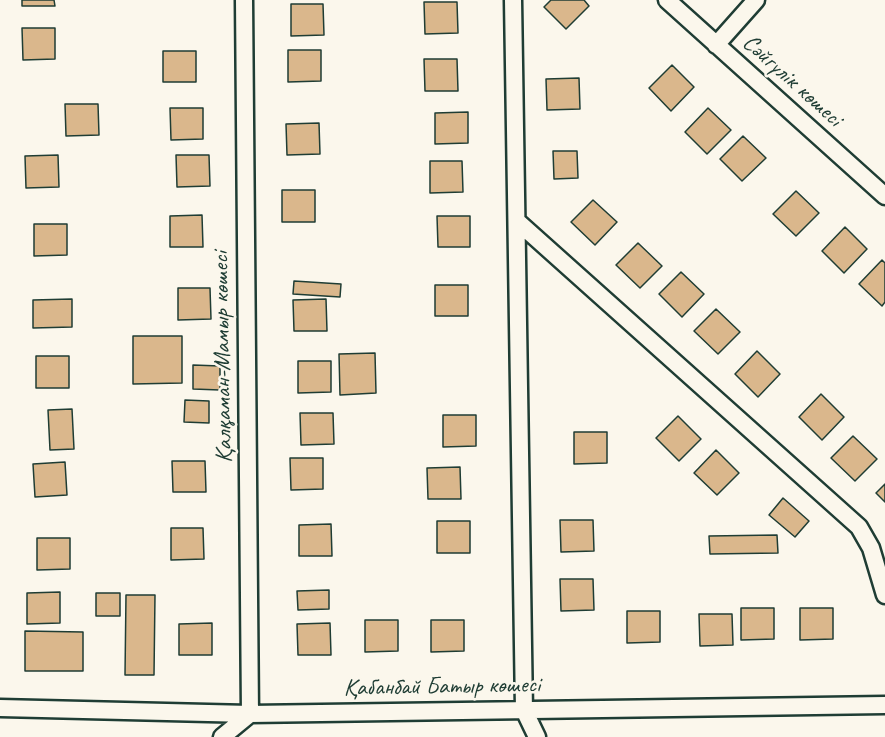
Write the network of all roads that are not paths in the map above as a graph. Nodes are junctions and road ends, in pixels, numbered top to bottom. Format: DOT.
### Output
graph roads {
  1 [pos="244,0"];
  2 [pos="513,0"];
  3 [pos="667,0"];
  4 [pos="756,0"];
  5 [pos="716,45"];
  6 [pos="885,196"];
  7 [pos="518,222"];
  8 [pos="885,595"];
  9 [pos="885,705"];
  10 [pos="0,708"];
  11 [pos="524,710"];
  12 [pos="250,714"];
  13 [pos="222,737"];
  14 [pos="537,737"];
  1 -- 12 [label="street, Қалқаман-Мамыр көшесі"];
  2 -- 7 [label="street"];
  3 -- 5 [label="street, Сәйгүлік көшесі"];
  4 -- 5 [label="street"];
  5 -- 6 [label="street, Сәйгүлік көшесі"];
  7 -- 8 [label="street"];
  7 -- 11 [label="street"];
  9 -- 11 [label="street, Қабанбай Батыр көшесі"];
  10 -- 12 [label="street, Қабанбай Батыр көшесі"];
  11 -- 12 [label="street, Қабанбай Батыр көшесі"];
  11 -- 14 [label="street"];
  12 -- 13 [label="street"];
}
